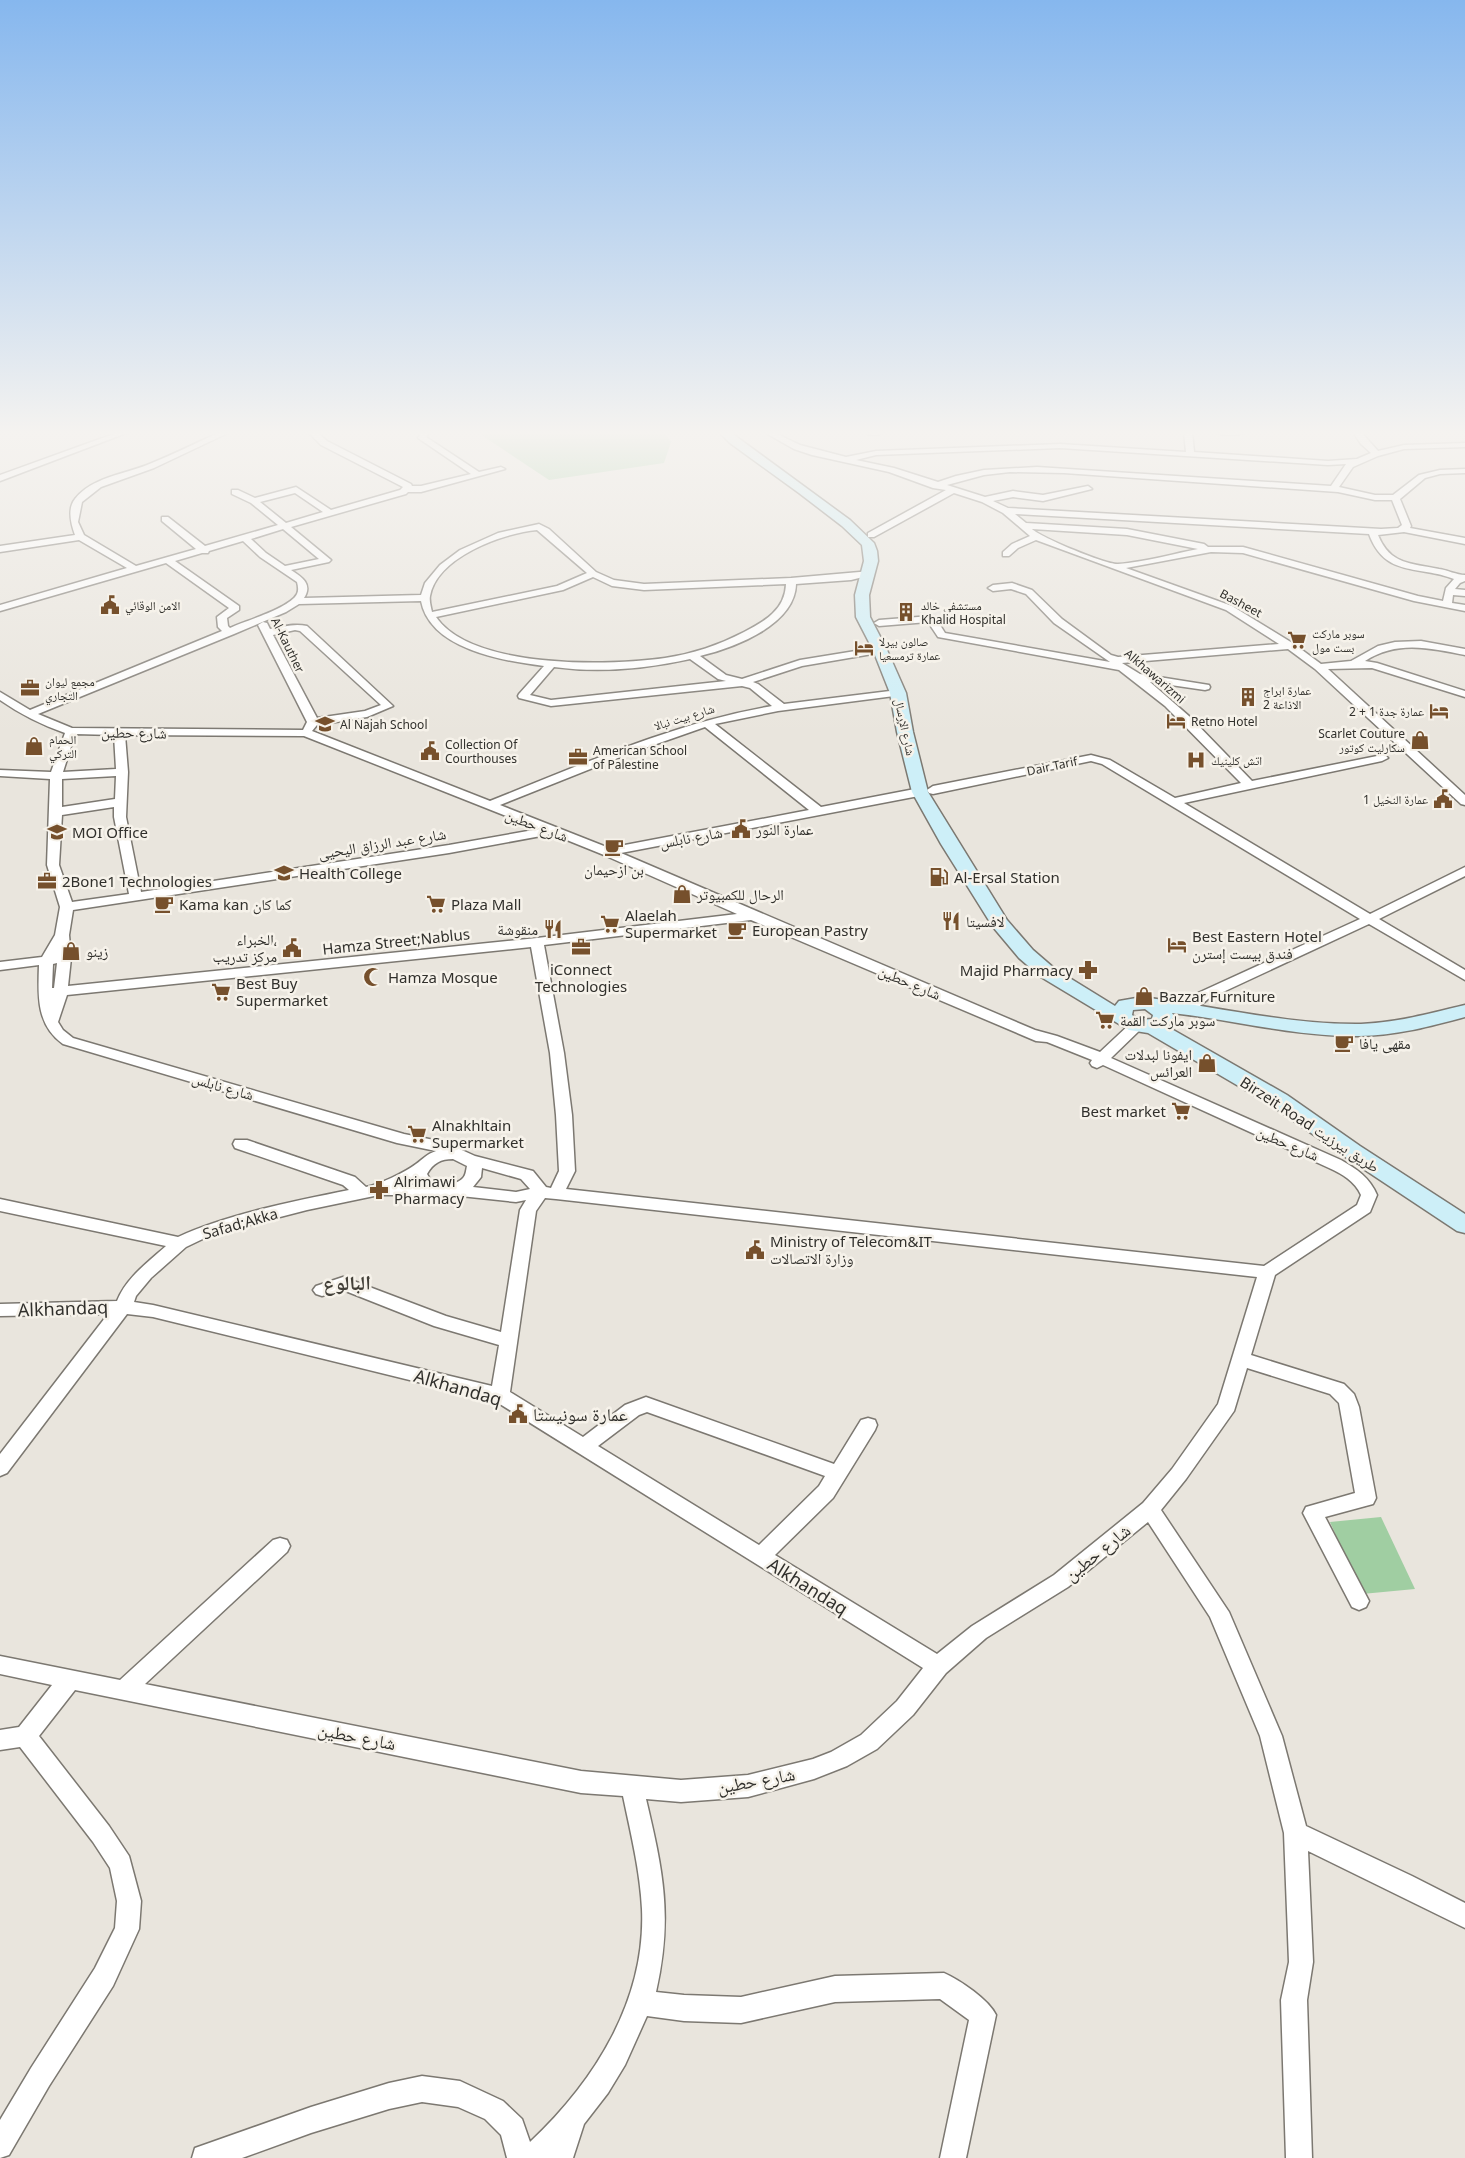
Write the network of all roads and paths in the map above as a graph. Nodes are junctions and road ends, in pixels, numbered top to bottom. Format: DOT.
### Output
graph roads {
  1 [pos="1373,532"];
  2 [pos="78,533"];
  3 [pos="182,533"];
  4 [pos="264,533"];
  5 [pos="295,533"];
  6 [pos="515,533"];
  7 [pos="548,533"];
  8 [pos="858,533"];
  9 [pos="868,533"];
  10 [pos="875,533"];
  11 [pos="1031,533"];
  12 [pos="1130,533"];
  13 [pos="1423,533"];
  14 [pos="871,535"];
  15 [pos="80,537"];
  16 [pos="1036,537"];
  17 [pos="245,538"];
  18 [pos="1465,541"];
  19 [pos="0,549"];
  20 [pos="1216,549"];
  21 [pos="205,551"];
  22 [pos="1006,554"];
  23 [pos="169,560"];
  24 [pos="1114,567"];
  25 [pos="137,570"];
  26 [pos="284,570"];
  27 [pos="592,574"];
  28 [pos="1464,579"];
  29 [pos="866,580"];
  30 [pos="791,581"];
  31 [pos="303,584"];
  32 [pos="993,588"];
  33 [pos="1449,592"];
  34 [pos="1465,592"];
  35 [pos="425,593"];
  36 [pos="329,599"];
  37 [pos="299,600"];
  38 [pos="1446,605"];
  39 [pos="0,608"];
  40 [pos="1465,608"];
  41 [pos="280,611"];
  42 [pos="430,615"];
  43 [pos="260,619"];
  44 [pos="879,623"];
  45 [pos="230,632"];
  46 [pos="266,633"];
  47 [pos="1290,646"];
  48 [pos="880,650"];
  49 [pos="1465,652"];
  50 [pos="691,655"];
  51 [pos="551,664"];
  52 [pos="1122,664"];
  53 [pos="1354,664"];
  54 [pos="1319,667"];
  55 [pos="1138,677"];
  56 [pos="741,683"];
  57 [pos="1205,687"];
  58 [pos="0,688"];
  59 [pos="902,693"];
  60 [pos="1465,694"];
  61 [pos="0,695"];
  62 [pos="782,708"];
  63 [pos="26,710"];
  64 [pos="313,722"];
  65 [pos="707,723"];
  66 [pos="71,731"];
  67 [pos="119,733"];
  68 [pos="306,733"];
  69 [pos="1382,758"];
  70 [pos="122,772"];
  71 [pos="0,773"];
  72 [pos="56,776"];
  73 [pos="1249,785"];
  74 [pos="927,791"];
  75 [pos="1465,801"];
  76 [pos="121,802"];
  77 [pos="1174,802"];
  78 [pos="488,806"];
  79 [pos="818,811"];
  80 [pos="56,812"];
  81 [pos="550,831"];
  82 [pos="608,852"];
  83 [pos="1465,871"];
  84 [pos="136,897"];
  85 [pos="67,907"];
  86 [pos="750,915"];
  87 [pos="1370,919"];
  88 [pos="62,935"];
  89 [pos="537,942"];
  90 [pos="64,958"];
  91 [pos="46,961"];
  92 [pos="0,966"];
  93 [pos="1465,976"];
  94 [pos="61,992"];
  95 [pos="45,994"];
  96 [pos="1189,1008"];
  97 [pos="1465,1011"];
  98 [pos="1141,1019"];
  99 [pos="1465,1021"];
  100 [pos="51,1022"];
  101 [pos="1179,1043"];
  102 [pos="1100,1061"];
  103 [pos="403,1139"];
  104 [pos="241,1144"];
  105 [pos="465,1157"];
  106 [pos="422,1166"];
  107 [pos="432,1188"];
  108 [pos="379,1190"];
  109 [pos="451,1190"];
  110 [pos="362,1193"];
  111 [pos="548,1193"];
  112 [pos="0,1205"];
  113 [pos="232,1224"];
  114 [pos="1465,1225"];
  115 [pos="180,1243"];
  116 [pos="1272,1269"];
  117 [pos="322,1290"];
  118 [pos="123,1307"];
  119 [pos="0,1310"];
  120 [pos="508,1341"];
  121 [pos="1241,1359"];
  122 [pos="500,1396"];
  123 [pos="868,1425"];
  124 [pos="583,1447"];
  125 [pos="0,1468"];
  126 [pos="838,1474"];
  127 [pos="1150,1509"];
  128 [pos="280,1546"];
  129 [pos="760,1556"];
  130 [pos="1359,1602"];
  131 [pos="0,1665"];
  132 [pos="938,1666"];
  133 [pos="71,1678"];
  134 [pos="125,1689"];
  135 [pos="25,1736"];
  136 [pos="0,1740"];
  137 [pos="632,1786"];
  138 [pos="1296,1833"];
  139 [pos="1465,1916"];
  140 [pos="639,2002"];
  141 [pos="573,2118"];
  142 [pos="0,2146"];
  143 [pos="205,2158"];
  144 [pos="520,2158"];
  145 [pos="532,2158"];
  146 [pos="560,2158"];
  147 [pos="953,2158"];
  148 [pos="1299,2158"];
  1 -- 28 [label="street"];
  2 -- 15 [label="street"];
  3 -- 21 [label="street"];
  4 -- 17 [label="street"];
  5 -- 26 [label="street"];
  6 -- 35 [label="street"];
  7 -- 27 [label="street"];
  8 -- 29 [label="main road, شارع الإرسال"];
  9 -- 14 [label="main road, شارع الإرسال"];
  10 -- 14 [label="street"];
  11 -- 16 [label="street, Basheet"];
  12 -- 20 [label="street"];
  13 -- 18 [label="street"];
  14 -- 44 [label="main road, شارع الإرسال"];
  15 -- 19 [label="street"];
  15 -- 25 [label="street"];
  16 -- 22 [label="street"];
  16 -- 24 [label="street, Basheet"];
  17 -- 21 [label="street"];
  17 -- 26 [label="street"];
  20 -- 24 [label="street"];
  20 -- 38 [label="street"];
  21 -- 23 [label="street"];
  23 -- 25 [label="street"];
  23 -- 45 [label="street"];
  24 -- 47 [label="street, Basheet"];
  25 -- 39 [label="street"];
  26 -- 31 [label="street"];
  27 -- 30 [label="street"];
  27 -- 42 [label="street"];
  28 -- 33 [label="street"];
  29 -- 30 [label="street"];
  29 -- 30 [label="street"];
  29 -- 48 [label="main road, شارع الإرسال"];
  30 -- 50 [label="street"];
  31 -- 36 [label="street"];
  31 -- 37 [label="street"];
  32 -- 52 [label="street, Alkhawarizmi"];
  33 -- 34 [label="street"];
  33 -- 38 [label="street"];
  35 -- 36 [label="street"];
  35 -- 36 [label="street"];
  35 -- 42 [label="street"];
  36 -- 37 [label="street"];
  36 -- 41 [label="street"];
  37 -- 41 [label="street, Al-Kauther"];
  38 -- 40 [label="street"];
  41 -- 43 [label="street, Al-Kauther"];
  42 -- 51 [label="street"];
  43 -- 45 [label="street"];
  43 -- 46 [label="street, Al-Kauther"];
  44 -- 52 [label="street"];
  44 -- 59 [label="main road, شارع الإرسال"];
  45 -- 63 [label="street"];
  46 -- 64 [label="street, Al-Kauther"];
  46 -- 64 [label="street"];
  47 -- 52 [label="street"];
  47 -- 54 [label="street, Basheet"];
  48 -- 56 [label="street"];
  48 -- 59 [label="main road, شارع الإرسال"];
  49 -- 53 [label="street"];
  50 -- 51 [label="street"];
  50 -- 56 [label="street"];
  51 -- 56 [label="street"];
  52 -- 55 [label="street, Alkhawarizmi"];
  53 -- 54 [label="street"];
  53 -- 60 [label="street"];
  54 -- 75 [label="street, Basheet"];
  55 -- 57 [label="street"];
  55 -- 73 [label="street, Alkhawarizmi"];
  56 -- 62 [label="street"];
  58 -- 63 [label="street"];
  59 -- 62 [label="street, شارع بيت نبالا"];
  59 -- 74 [label="main road, شارع الإرسال"];
  61 -- 63 [label="street"];
  62 -- 65 [label="street, شارع بيت نبالا"];
  63 -- 66 [label="street, شارع حطين"];
  64 -- 68 [label="street"];
  65 -- 78 [label="street, شارع بيت نبالا"];
  65 -- 79 [label="street"];
  66 -- 67 [label="street, شارع حطين"];
  66 -- 72 [label="street"];
  67 -- 68 [label="street, شارع حطين"];
  67 -- 70 [label="street"];
  68 -- 78 [label="street, شارع حطين"];
  69 -- 73 [label="street"];
  70 -- 72 [label="street"];
  70 -- 76 [label="street"];
  71 -- 72 [label="street"];
  72 -- 80 [label="street"];
  73 -- 77 [label="street"];
  74 -- 77 [label="street, Dair Tarif"];
  74 -- 79 [label="street, شارع نابلس"];
  74 -- 98 [label="main road, شارع الإرسال"];
  76 -- 80 [label="street"];
  76 -- 84 [label="street"];
  77 -- 87 [label="street, Dair Tarif"];
  78 -- 81 [label="street, شارع حطين"];
  79 -- 82 [label="street, شارع نابلس"];
  80 -- 85 [label="street"];
  81 -- 82 [label="street, شارع حطين"];
  81 -- 84 [label="street, شارع عبد الرزاق اليحيى"];
  82 -- 86 [label="street, شارع حطين"];
  83 -- 87 [label="street"];
  84 -- 85 [label="street, شارع عبد الرزاق اليحيى"];
  85 -- 88 [label="street"];
  86 -- 89 [label="street, Hamza Street;Nablus"];
  86 -- 102 [label="street, شارع حطين"];
  87 -- 93 [label="street, Dair Tarif"];
  87 -- 96 [label="street"];
  88 -- 90 [label="street"];
  88 -- 91 [label="street"];
  89 -- 94 [label="street, Hamza Street;Nablus"];
  89 -- 111 [label="street"];
  90 -- 91 [label="street"];
  90 -- 94 [label="street"];
  91 -- 92 [label="street"];
  91 -- 95 [label="street"];
  94 -- 95 [label="street, Hamza Street;Nablus"];
  94 -- 100 [label="street"];
  95 -- 100 [label="street"];
  96 -- 97 [label="main road"];
  96 -- 98 [label="main road"];
  98 -- 99 [label="main road"];
  98 -- 101 [label="main road, Birzeit Road طريق بيرزيت"];
  98 -- 101 [label="main road"];
  98 -- 102 [label="street"];
  100 -- 103 [label="street, شارع نابلس"];
  101 -- 114 [label="main road, Birzeit Road طريق بيرزيت"];
  102 -- 116 [label="street, شارع حطين"];
  103 -- 105 [label="street, شارع نابلس"];
  103 -- 106 [label="street"];
  104 -- 110 [label="street"];
  105 -- 106 [label="street"];
  105 -- 109 [label="street"];
  105 -- 111 [label="street, شارع نابلس"];
  106 -- 107 [label="street"];
  106 -- 108 [label="street"];
  107 -- 108 [label="street"];
  107 -- 109 [label="street"];
  108 -- 110 [label="street, Safad;Akka"];
  109 -- 111 [label="street"];
  110 -- 113 [label="street, Safad;Akka"];
  111 -- 116 [label="street"];
  111 -- 120 [label="street"];
  112 -- 115 [label="street"];
  113 -- 115 [label="street, Safad;Akka"];
  113 -- 118 [label="street"];
  115 -- 118 [label="street, Safad;Akka"];
  116 -- 121 [label="street, شارع حطين"];
  117 -- 120 [label="street"];
  118 -- 119 [label="street, Alkhandaq"];
  118 -- 122 [label="street, Alkhandaq"];
  118 -- 125 [label="street, Safad;Akka"];
  120 -- 122 [label="street"];
  121 -- 127 [label="street, شارع حطين"];
  121 -- 130 [label="street"];
  122 -- 124 [label="street, Alkhandaq"];
  123 -- 126 [label="street"];
  124 -- 126 [label="street"];
  124 -- 129 [label="street, Alkhandaq"];
  126 -- 129 [label="street"];
  127 -- 132 [label="street, شارع حطين"];
  127 -- 138 [label="street"];
  128 -- 134 [label="street"];
  129 -- 132 [label="street, Alkhandaq"];
  131 -- 133 [label="street, شارع حطين"];
  132 -- 137 [label="street, شارع حطين"];
  133 -- 134 [label="street, شارع حطين"];
  133 -- 135 [label="street"];
  134 -- 137 [label="street, شارع حطين"];
  135 -- 136 [label="street"];
  135 -- 142 [label="street"];
  137 -- 140 [label="street"];
  138 -- 139 [label="street"];
  138 -- 148 [label="street"];
  140 -- 141 [label="street"];
  140 -- 147 [label="street"];
  141 -- 145 [label="street"];
  141 -- 146 [label="street"];
  143 -- 144 [label="street"];
}
